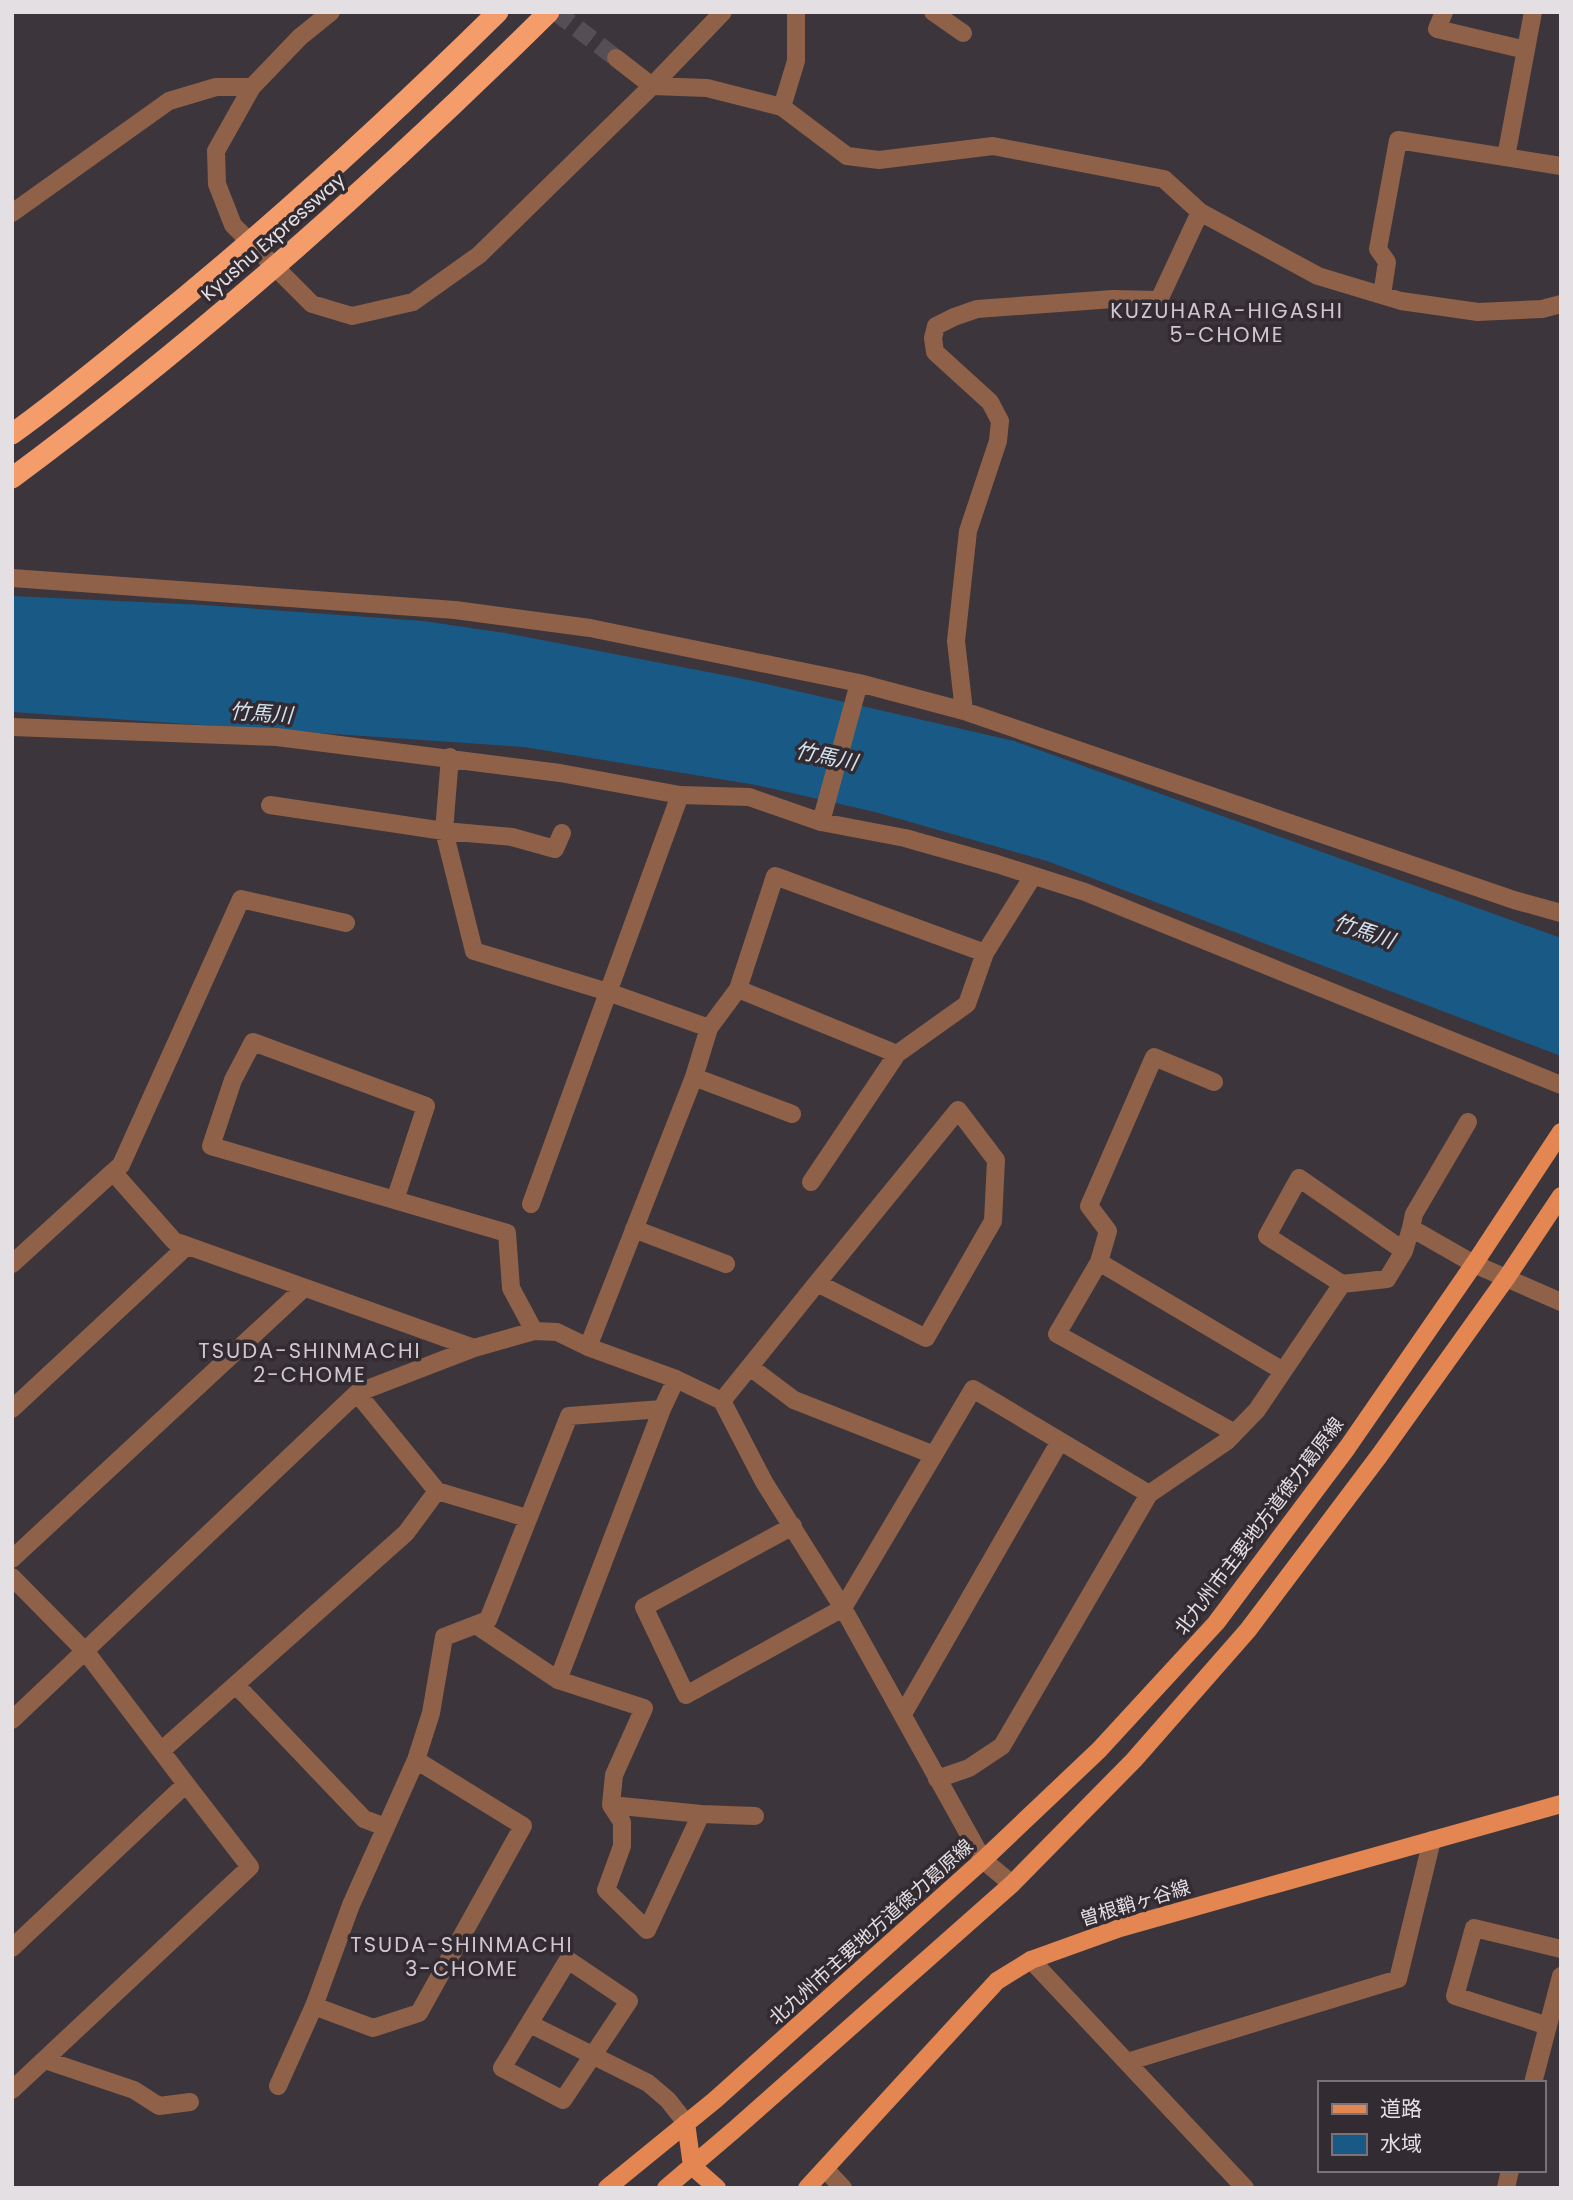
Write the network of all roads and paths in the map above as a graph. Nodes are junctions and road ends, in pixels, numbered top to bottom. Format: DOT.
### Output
graph roads {
  1 [pos="331,12"];
  2 [pos="498,12"];
  3 [pos="549,12"];
  4 [pos="723,12"];
  5 [pos="796,12"];
  6 [pos="933,12"];
  7 [pos="1444,12"];
  8 [pos="1533,12"];
  9 [pos="963,33"];
  10 [pos="1526,50"];
  11 [pos="616,58"];
  12 [pos="652,86"];
  13 [pos="253,87"];
  14 [pos="782,107"];
  15 [pos="1506,157"];
  16 [pos="1561,166"];
  17 [pos="1200,212"];
  18 [pos="12,213"];
  19 [pos="1382,295"];
  20 [pos="1561,304"];
  21 [pos="12,434"];
  22 [pos="12,478"];
  23 [pos="12,578"];
  24 [pos="859,683"];
  25 [pos="964,711"];
  26 [pos="12,727"];
  27 [pos="450,757"];
  28 [pos="680,795"];
  29 [pos="270,804"];
  30 [pos="821,822"];
  31 [pos="444,831"];
  32 [pos="562,834"];
  33 [pos="1033,876"];
  34 [pos="1561,913"];
  35 [pos="346,923"];
  36 [pos="985,953"];
  37 [pos="738,989"];
  38 [pos="608,992"];
  39 [pos="709,1028"];
  40 [pos="897,1054"];
  41 [pos="694,1077"];
  42 [pos="1214,1082"];
  43 [pos="1561,1085"];
  44 [pos="792,1114"];
  45 [pos="1468,1122"];
  46 [pos="1561,1132"];
  47 [pos="113,1172"];
  48 [pos="811,1182"];
  49 [pos="1561,1196"];
  50 [pos="395,1200"];
  51 [pos="531,1204"];
  52 [pos="1411,1228"];
  53 [pos="634,1229"];
  54 [pos="187,1246"];
  55 [pos="1404,1251"];
  56 [pos="1099,1262"];
  57 [pos="12,1264"];
  58 [pos="726,1264"];
  59 [pos="1474,1264"];
  60 [pos="1507,1277"];
  61 [pos="817,1283"];
  62 [pos="1342,1284"];
  63 [pos="304,1288"];
  64 [pos="1561,1301"];
  65 [pos="534,1331"];
  66 [pos="588,1347"];
  67 [pos="474,1348"];
  68 [pos="750,1367"];
  69 [pos="1283,1371"];
  70 [pos="676,1379"];
  71 [pos="357,1393"];
  72 [pos="722,1401"];
  73 [pos="12,1409"];
  74 [pos="662,1409"];
  75 [pos="1235,1433"];
  76 [pos="1060,1441"];
  77 [pos="934,1455"];
  78 [pos="438,1491"];
  79 [pos="1149,1493"];
  80 [pos="527,1518"];
  81 [pos="793,1526"];
  82 [pos="12,1559"];
  83 [pos="12,1577"];
  84 [pos="843,1608"];
  85 [pos="476,1625"];
  86 [pos="86,1652"];
  87 [pos="558,1680"];
  88 [pos="236,1685"];
  89 [pos="903,1714"];
  90 [pos="12,1720"];
  91 [pos="161,1751"];
  92 [pos="416,1760"];
  93 [pos="937,1779"];
  94 [pos="186,1784"];
  95 [pos="1561,1804"];
  96 [pos="611,1805"];
  97 [pos="701,1814"];
  98 [pos="755,1816"];
  99 [pos="385,1827"];
  100 [pos="1432,1840"];
  101 [pos="983,1860"];
  102 [pos="1012,1884"];
  103 [pos="12,1948"];
  104 [pos="1561,1949"];
  105 [pos="1031,1961"];
  106 [pos="1561,1976"];
  107 [pos="314,2006"];
  108 [pos="530,2024"];
  109 [pos="1548,2026"];
  110 [pos="592,2056"];
  111 [pos="45,2060"];
  112 [pos="1127,2062"];
  113 [pos="1534,2081"];
  114 [pos="278,2086"];
  115 [pos="12,2090"];
  116 [pos="190,2102"];
  117 [pos="686,2123"];
  118 [pos="692,2166"];
  119 [pos="825,2169"];
  120 [pos="607,2188"];
  121 [pos="666,2188"];
  122 [pos="717,2188"];
  123 [pos="807,2188"];
  124 [pos="843,2188"];
  125 [pos="1245,2188"];
  1 -- 13 [label="street"];
  2 -- 21 [label="highway, Kyushu Expressway"];
  3 -- 22 [label="highway, Kyushu Expressway"];
  4 -- 12 [label="street"];
  5 -- 14 [label="street"];
  6 -- 9 [label="street"];
  7 -- 10 [label="street"];
  8 -- 10 [label="street"];
  10 -- 15 [label="street"];
  11 -- 12 [label="street"];
  12 -- 13 [label="street"];
  12 -- 14 [label="street"];
  13 -- 18 [label="street"];
  14 -- 17 [label="street"];
  15 -- 16 [label="street"];
  15 -- 19 [label="street"];
  17 -- 19 [label="street"];
  17 -- 25 [label="street"];
  19 -- 20 [label="street"];
  23 -- 24 [label="street"];
  24 -- 25 [label="street"];
  24 -- 30 [label="street"];
  25 -- 34 [label="street"];
  26 -- 27 [label="street"];
  27 -- 28 [label="street"];
  27 -- 31 [label="street"];
  28 -- 30 [label="street"];
  28 -- 38 [label="street"];
  29 -- 31 [label="street"];
  30 -- 33 [label="street"];
  31 -- 32 [label="street"];
  31 -- 38 [label="street"];
  33 -- 36 [label="street"];
  33 -- 43 [label="street"];
  35 -- 47 [label="street"];
  36 -- 37 [label="street"];
  36 -- 40 [label="street"];
  37 -- 39 [label="street"];
  37 -- 40 [label="street"];
  38 -- 39 [label="street"];
  38 -- 51 [label="street"];
  39 -- 41 [label="street"];
  40 -- 48 [label="street"];
  41 -- 44 [label="street"];
  41 -- 53 [label="street"];
  42 -- 56 [label="street"];
  45 -- 52 [label="street"];
  46 -- 59 [label="main road, 北九州市主要地方道徳力葛原線"];
  47 -- 54 [label="street"];
  47 -- 57 [label="street"];
  49 -- 60 [label="main road"];
  50 -- 50 [label="street"];
  50 -- 65 [label="street"];
  52 -- 55 [label="street"];
  52 -- 59 [label="street"];
  53 -- 58 [label="street"];
  53 -- 66 [label="street"];
  54 -- 63 [label="street"];
  54 -- 73 [label="street"];
  55 -- 62 [label="street"];
  55 -- 62 [label="street"];
  56 -- 69 [label="street"];
  56 -- 75 [label="street"];
  59 -- 60 [label="street"];
  59 -- 101 [label="main road, 北九州市主要地方道徳力葛原線"];
  60 -- 64 [label="street"];
  60 -- 102 [label="main road"];
  61 -- 61 [label="street"];
  61 -- 68 [label="street"];
  62 -- 69 [label="street"];
  63 -- 67 [label="street"];
  63 -- 82 [label="street"];
  65 -- 66 [label="street"];
  65 -- 67 [label="street"];
  66 -- 70 [label="street"];
  67 -- 71 [label="street"];
  68 -- 72 [label="street"];
  68 -- 77 [label="street"];
  69 -- 75 [label="street"];
  70 -- 72 [label="street"];
  70 -- 74 [label="street"];
  71 -- 78 [label="street"];
  71 -- 86 [label="street"];
  72 -- 81 [label="street"];
  74 -- 80 [label="street"];
  74 -- 87 [label="street"];
  75 -- 79 [label="street"];
  76 -- 77 [label="street"];
  76 -- 79 [label="street"];
  76 -- 89 [label="street"];
  77 -- 84 [label="street"];
  78 -- 80 [label="street"];
  78 -- 88 [label="street"];
  79 -- 93 [label="street"];
  80 -- 85 [label="street"];
  81 -- 84 [label="street"];
  81 -- 84 [label="street"];
  83 -- 86 [label="street"];
  84 -- 89 [label="street"];
  85 -- 87 [label="street"];
  85 -- 92 [label="street"];
  86 -- 90 [label="street"];
  86 -- 91 [label="street"];
  87 -- 96 [label="street"];
  88 -- 91 [label="street"];
  88 -- 99 [label="street"];
  89 -- 93 [label="street"];
  91 -- 94 [label="street"];
  92 -- 99 [label="street"];
  92 -- 107 [label="street"];
  93 -- 101 [label="street"];
  94 -- 103 [label="street"];
  94 -- 111 [label="street"];
  95 -- 100 [label="main road, 曽根鞘ヶ谷線"];
  96 -- 97 [label="street"];
  96 -- 97 [label="street"];
  97 -- 98 [label="street"];
  99 -- 107 [label="street"];
  100 -- 105 [label="main road, 曽根鞘ヶ谷線"];
  100 -- 112 [label="street"];
  101 -- 102 [label="street"];
  101 -- 117 [label="main road, 北九州市主要地方道徳力葛原線"];
  102 -- 118 [label="main road"];
  104 -- 109 [label="street"];
  105 -- 112 [label="street"];
  105 -- 119 [label="main road, 曽根鞘ヶ谷線"];
  106 -- 109 [label="street"];
  107 -- 114 [label="street"];
  108 -- 110 [label="street"];
  108 -- 110 [label="street"];
  108 -- 110 [label="street"];
  109 -- 113 [label="street"];
  110 -- 117 [label="street"];
  111 -- 115 [label="street"];
  111 -- 116 [label="street"];
  112 -- 125 [label="street"];
  117 -- 118 [label="main road"];
  117 -- 120 [label="main road"];
  118 -- 121 [label="main road"];
  118 -- 122 [label="main road"];
  119 -- 123 [label="main road, 曽根鞘ヶ谷線"];
  119 -- 124 [label="street"];
}
